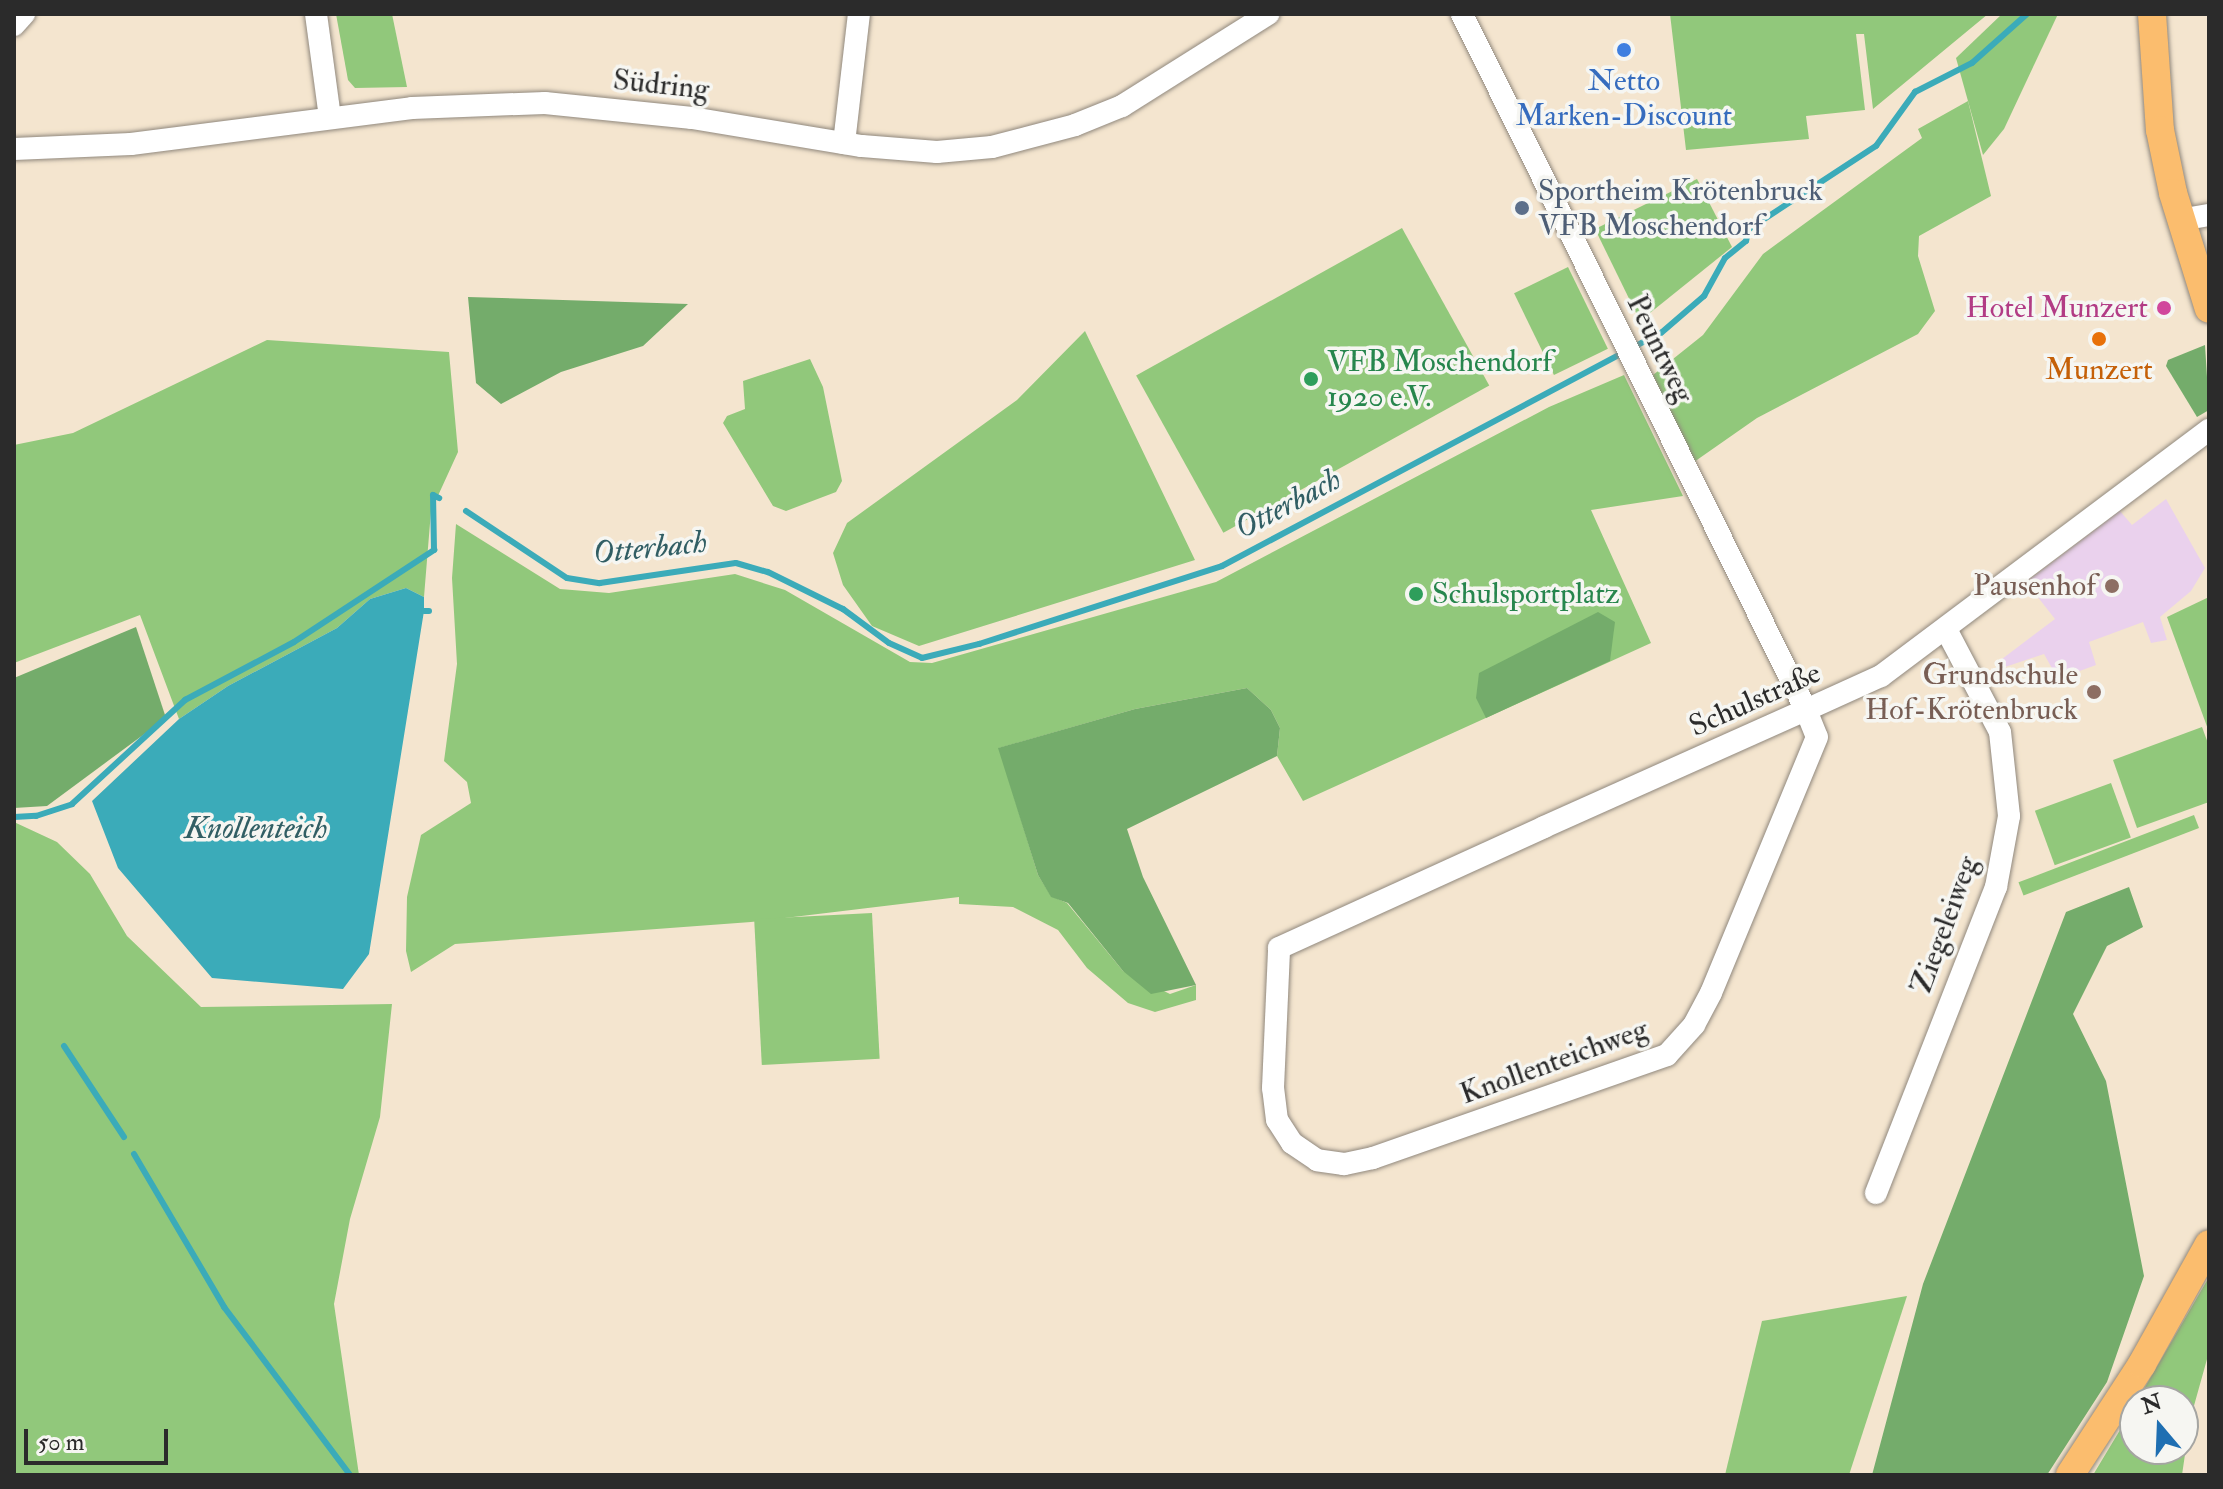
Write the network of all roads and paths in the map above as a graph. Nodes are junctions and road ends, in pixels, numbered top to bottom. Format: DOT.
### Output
graph roads {
  1 [pos="24,14"];
  2 [pos="316,14"];
  3 [pos="859,14"];
  4 [pos="1268,14"];
  5 [pos="1462,14"];
  6 [pos="2152,14"];
  7 [pos="14,25"];
  8 [pos="330,117"];
  9 [pos="844,143"];
  10 [pos="14,149"];
  11 [pos="2209,215"];
  12 [pos="2180,220"];
  13 [pos="2209,309"];
  14 [pos="2209,430"];
  15 [pos="1947,631"];
  16 [pos="1806,710"];
  17 [pos="1279,948"];
  18 [pos="1876,1193"];
  19 [pos="2209,1244"];
  20 [pos="2070,1475"];
  1 -- 7 [label="street"];
  2 -- 8 [label="street"];
  3 -- 9 [label="street"];
  4 -- 9 [label="street, Südring"];
  5 -- 16 [label="street, Peuntweg"];
  6 -- 12 [label="main road"];
  8 -- 9 [label="street, Südring"];
  8 -- 10 [label="street, Südring"];
  11 -- 12 [label="street"];
  12 -- 13 [label="main road"];
  14 -- 15 [label="street, Schulstraße"];
  15 -- 16 [label="street, Schulstraße"];
  15 -- 18 [label="street, Ziegeleiweg"];
  16 -- 17 [label="street, Schulstraße"];
  16 -- 17 [label="street, Knollenteichweg"];
  19 -- 20 [label="main road"];
}
